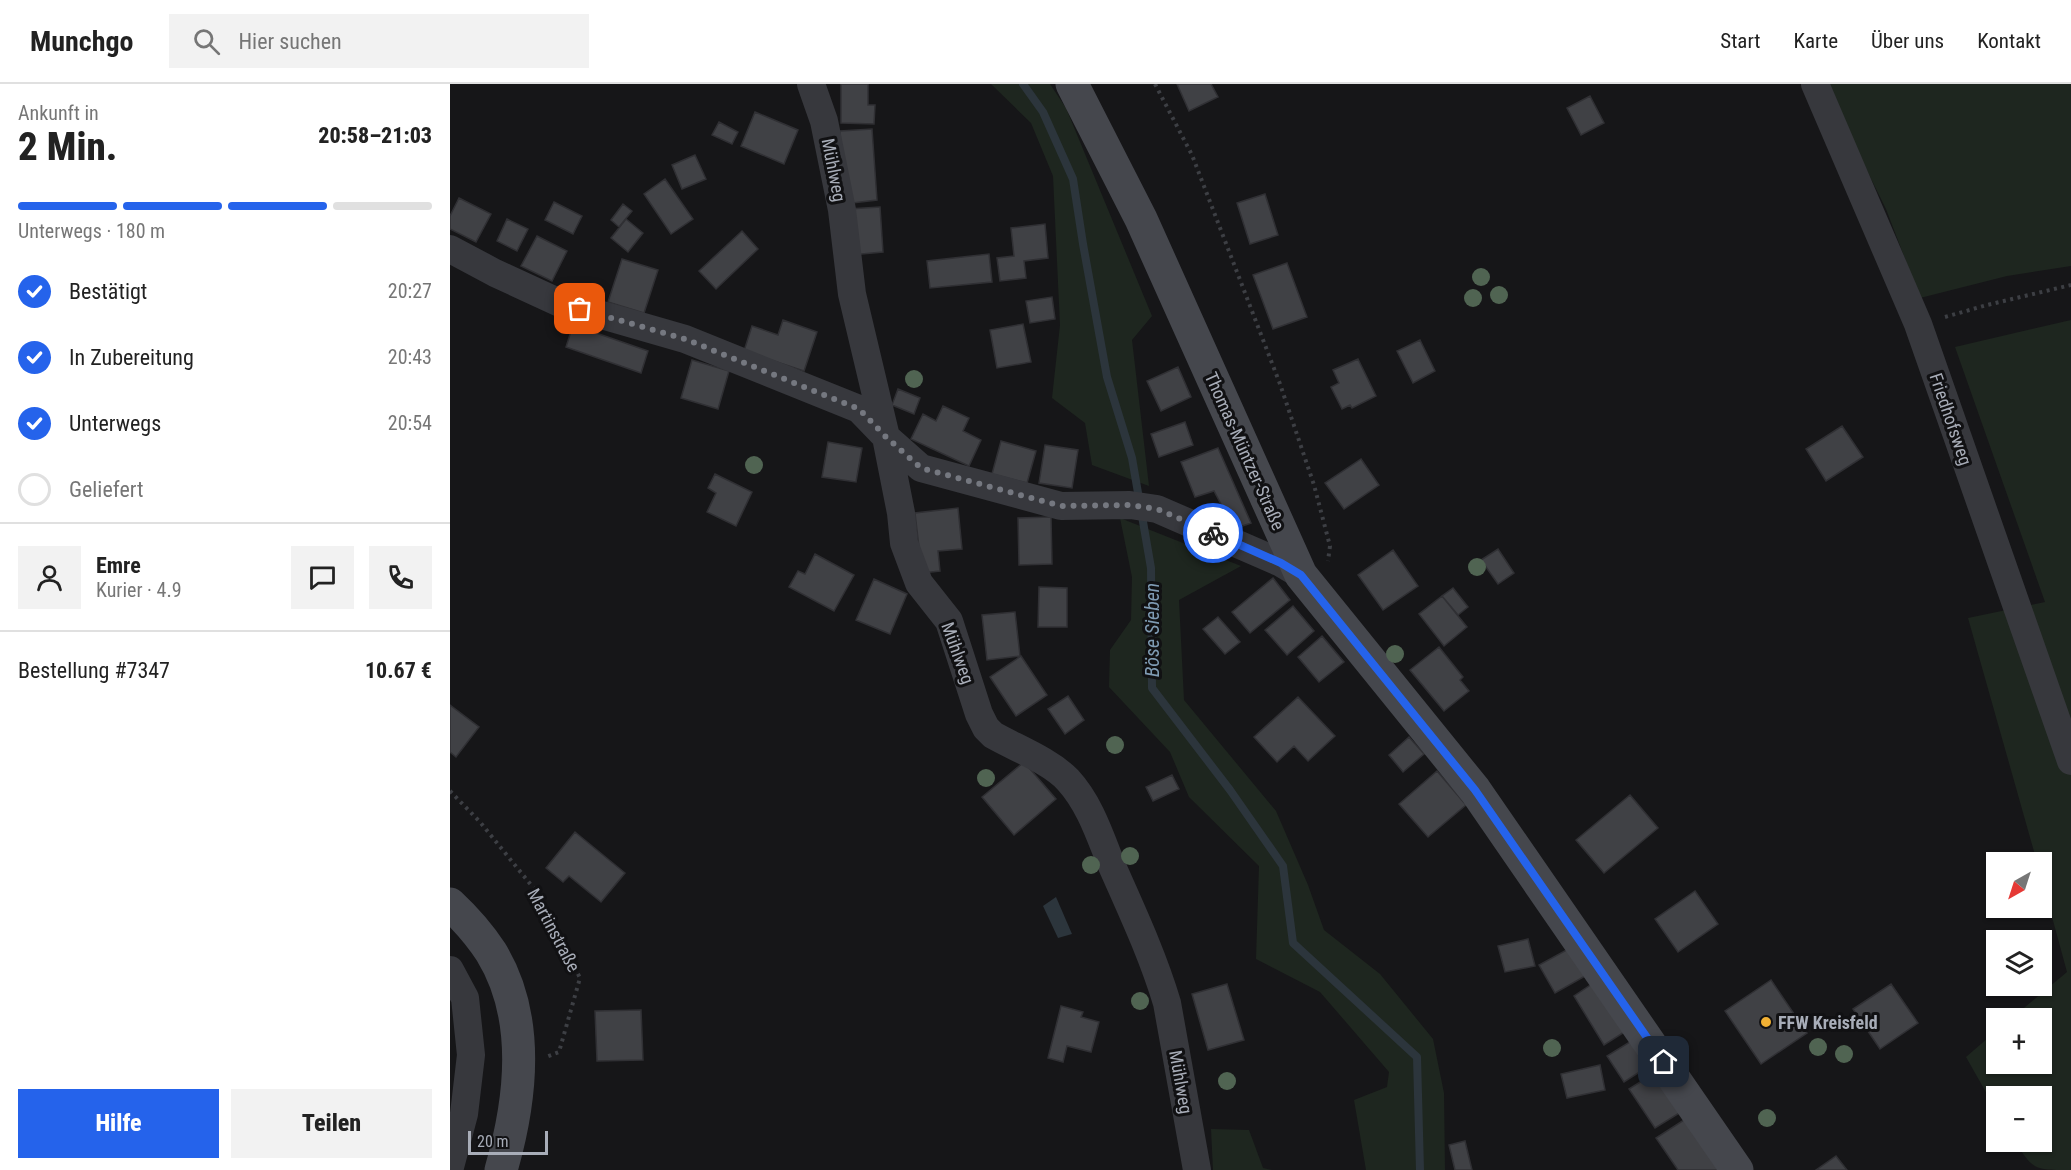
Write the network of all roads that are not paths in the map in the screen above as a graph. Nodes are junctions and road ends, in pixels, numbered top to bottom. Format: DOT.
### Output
graph roads {
  1 [pos="811,84"];
  2 [pos="1072,84"];
  3 [pos="1815,84"];
  4 [pos="450,249"];
  5 [pos="886,437"];
  6 [pos="1301,575"];
  7 [pos="2071,760"];
  8 [pos="450,904"];
  9 [pos="450,970"];
  10 [pos="450,1167"];
  11 [pos="501,1170"];
  12 [pos="1197,1170"];
  13 [pos="1737,1170"];
  1 -- 5 [label="street, Mühlweg"];
  2 -- 6 [label="street, Thomas-Müntzer-Straße"];
  3 -- 7 [label="street, Friedhofsweg"];
  4 -- 5 [label="street"];
  5 -- 6 [label="street"];
  5 -- 12 [label="street, Mühlweg"];
  6 -- 13 [label="street, Thomas-Müntzer-Straße"];
  8 -- 11 [label="street"];
  9 -- 10 [label="street"];
}
